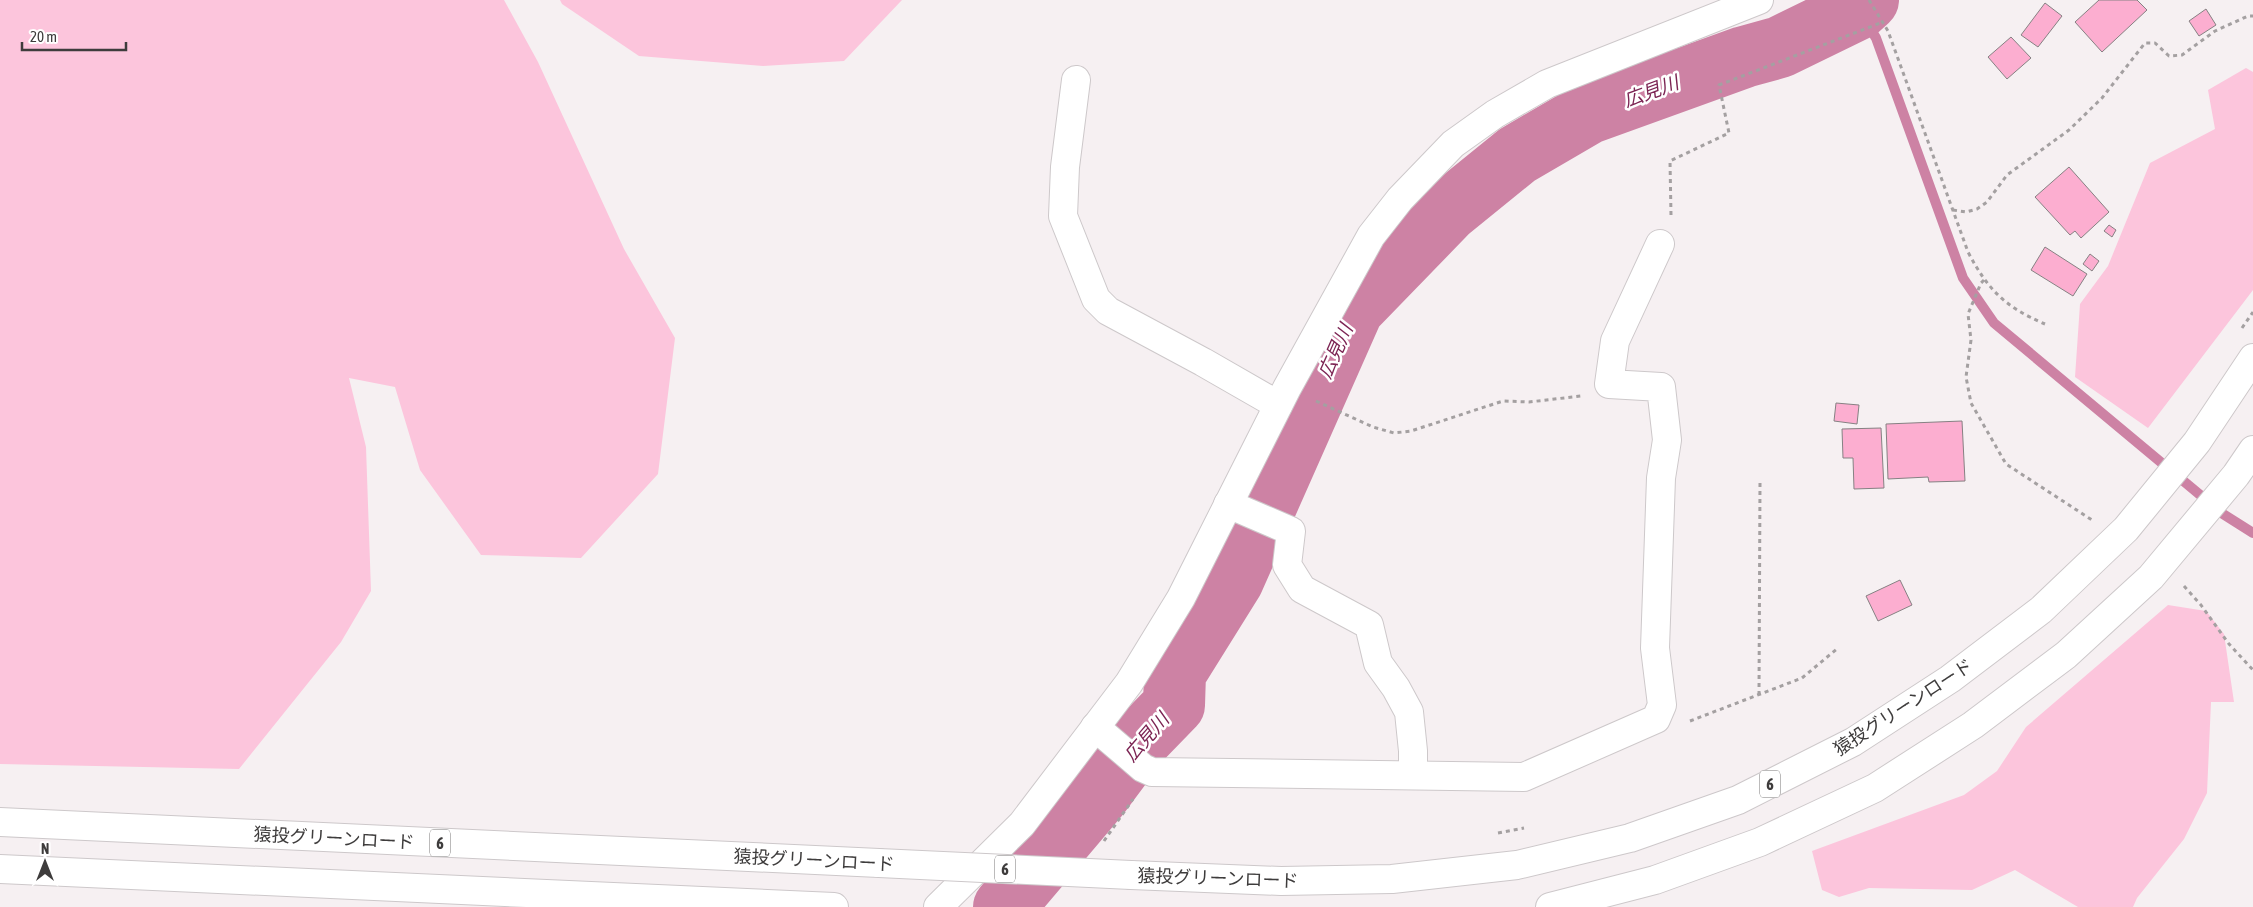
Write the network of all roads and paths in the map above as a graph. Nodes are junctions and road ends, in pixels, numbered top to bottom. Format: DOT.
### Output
graph roads {
  1 [pos="1869,0"];
  2 [pos="1750,2"];
  3 [pos="2253,16"];
  4 [pos="1883,22"];
  5 [pos="1076,80"];
  6 [pos="1953,210"];
  7 [pos="1660,244"];
  8 [pos="1984,280"];
  9 [pos="2253,312"];
  10 [pos="2045,324"];
  11 [pos="2240,331"];
  12 [pos="2253,358"];
  13 [pos="1609,384"];
  14 [pos="1283,397"];
  15 [pos="2253,450"];
  16 [pos="1760,483"];
  17 [pos="1229,505"];
  18 [pos="2089,528"];
  19 [pos="2180,582"];
  20 [pos="1838,648"];
  21 [pos="2253,670"];
  22 [pos="1759,695"];
  23 [pos="1656,719"];
  24 [pos="1096,728"];
  25 [pos="1413,775"];
  26 [pos="0,822"];
  27 [pos="1530,827"];
  28 [pos="1491,834"];
  29 [pos="0,868"];
  30 [pos="834,907"];
  31 [pos="938,907"];
  32 [pos="1550,907"];
  1 -- 4 [label="path"];
  2 -- 14 [label="main road"];
  3 -- 6 [label="path"];
  4 -- 6 [label="path"];
  4 -- 7 [label="path"];
  5 -- 14 [label="main road"];
  6 -- 8 [label="path"];
  7 -- 13 [label="main road"];
  8 -- 10 [label="path"];
  8 -- 18 [label="path"];
  9 -- 11 [label="path"];
  12 -- 26 [label="main road, 猿投グリーンロード / 6, bridge"];
  13 -- 14 [label="path"];
  13 -- 23 [label="main road"];
  14 -- 17 [label="main road"];
  15 -- 32 [label="main road"];
  16 -- 22 [label="path"];
  17 -- 24 [label="main road"];
  17 -- 25 [label="main road"];
  19 -- 21 [label="path"];
  20 -- 22 [label="path"];
  22 -- 23 [label="path"];
  23 -- 25 [label="main road"];
  24 -- 25 [label="main road"];
  24 -- 31 [label="main road"];
  27 -- 28 [label="path"];
  29 -- 30 [label="main road"];
}
